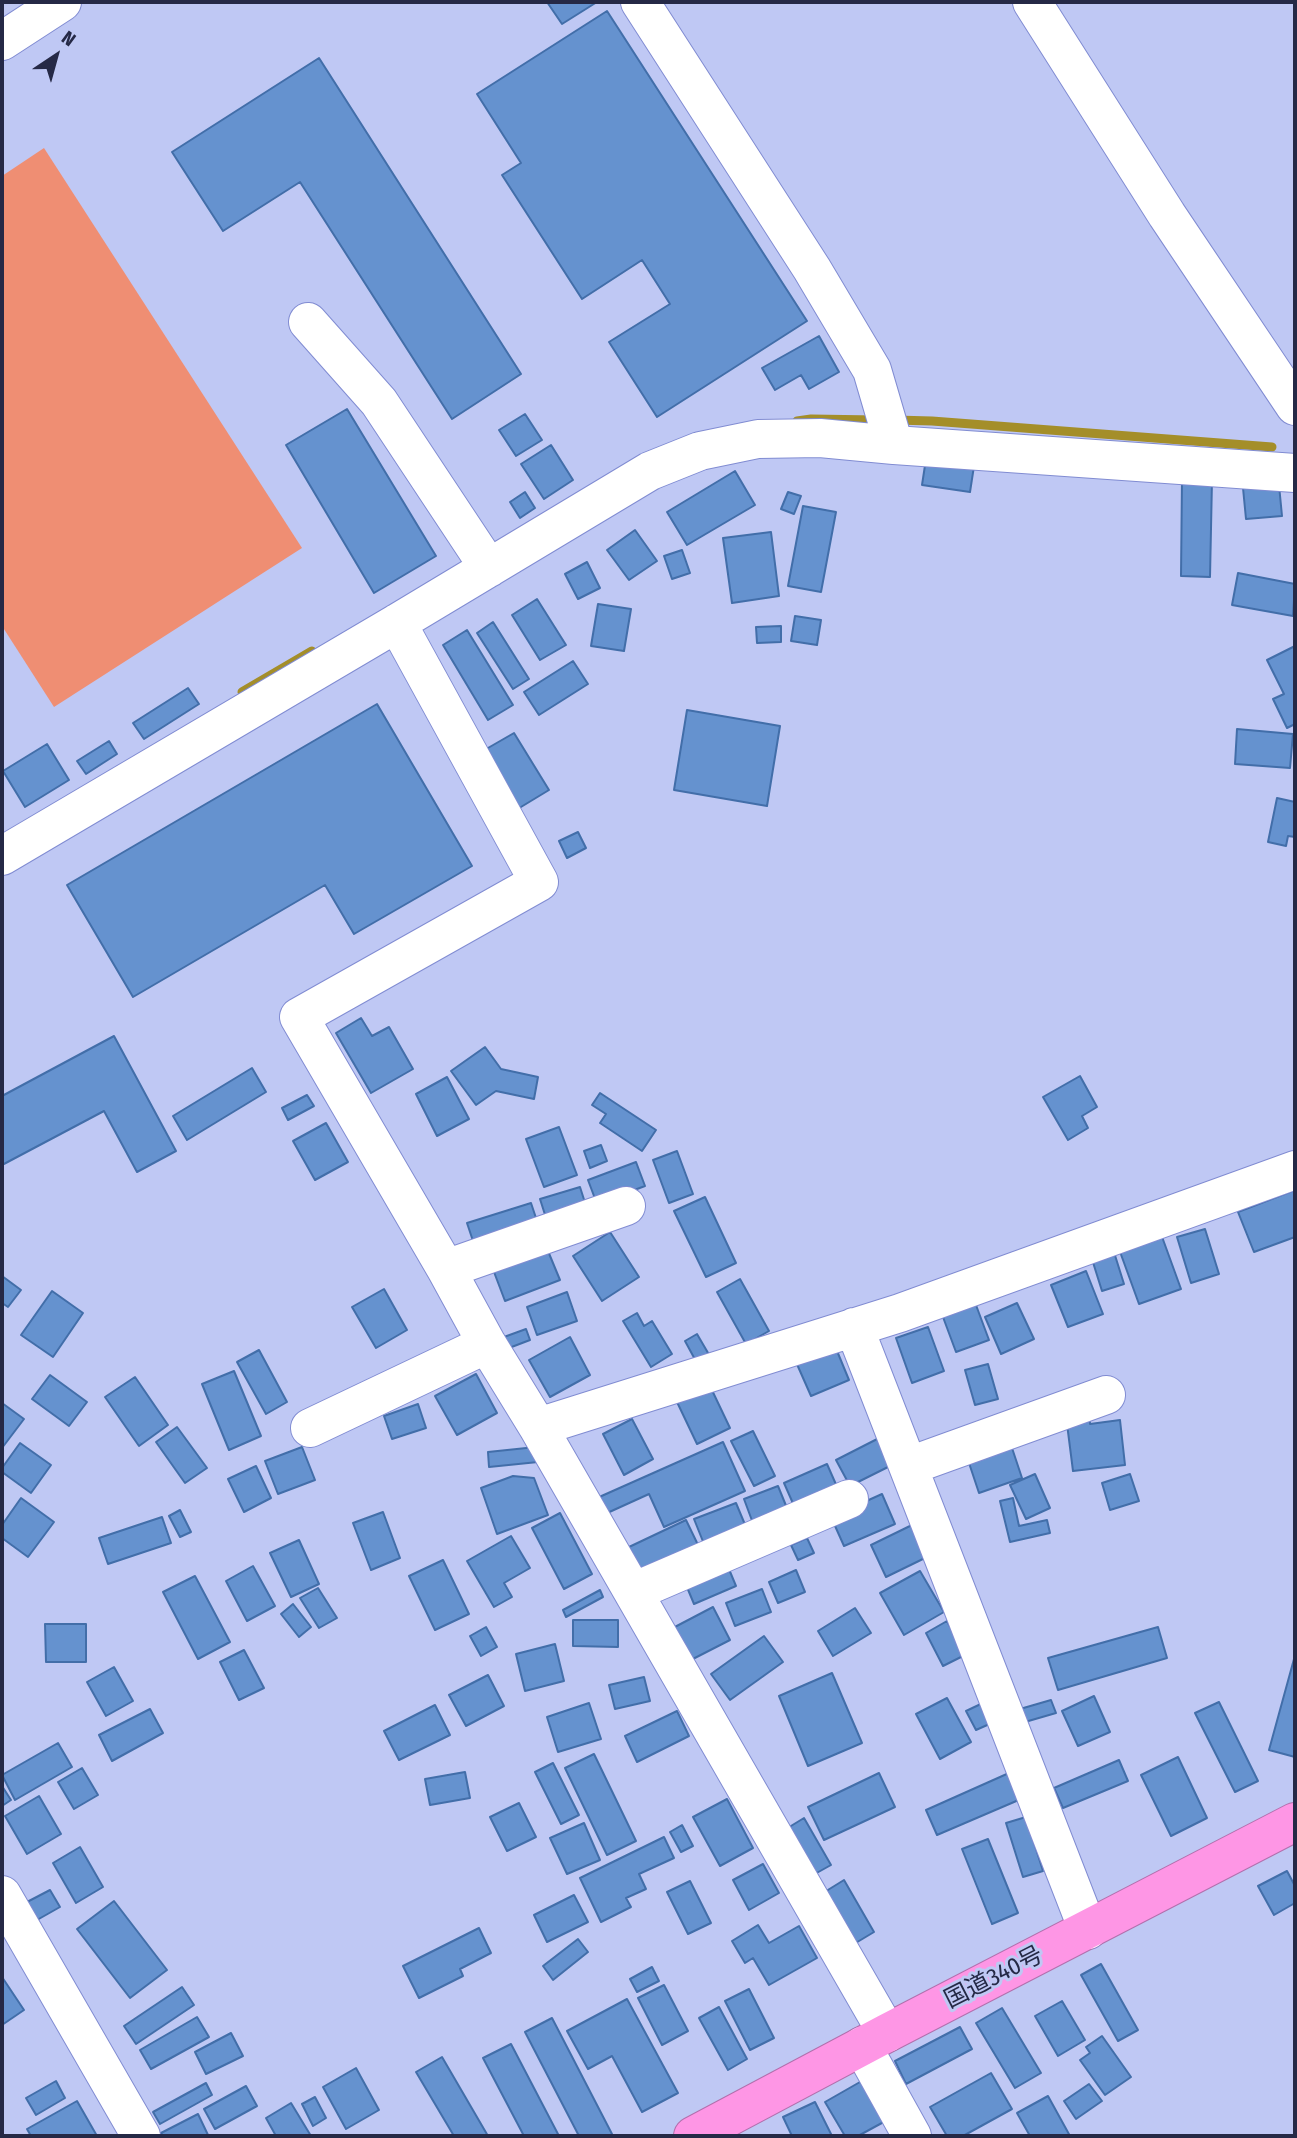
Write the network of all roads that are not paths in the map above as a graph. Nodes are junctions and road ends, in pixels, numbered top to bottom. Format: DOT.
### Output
graph roads {
  1 [pos="62,2"];
  2 [pos="640,2"];
  3 [pos="1032,2"];
  4 [pos="2,41"];
  5 [pos="308,322"];
  6 [pos="1295,406"];
  7 [pos="893,442"];
  8 [pos="1295,473"];
  9 [pos="483,557"];
  10 [pos="397,624"];
  11 [pos="2,856"];
  12 [pos="1295,1170"];
  13 [pos="626,1206"];
  14 [pos="446,1269"];
  15 [pos="854,1327"];
  16 [pos="487,1344"];
  17 [pos="1106,1395"];
  18 [pos="538,1427"];
  19 [pos="310,1428"];
  20 [pos="909,1466"];
  21 [pos="849,1499"];
  22 [pos="633,1592"];
  23 [pos="1295,1822"];
  24 [pos="2,1895"];
  25 [pos="1088,1930"];
  26 [pos="875,2040"];
  27 [pos="141,2136"];
  28 [pos="694,2136"];
  29 [pos="912,2136"];
  1 -- 4 [label="street"];
  2 -- 7 [label="street"];
  3 -- 6 [label="street"];
  5 -- 9 [label="street"];
  7 -- 8 [label="street"];
  7 -- 9 [label="street"];
  9 -- 10 [label="street"];
  10 -- 11 [label="street"];
  10 -- 14 [label="street"];
  12 -- 15 [label="street"];
  13 -- 14 [label="street"];
  14 -- 16 [label="street"];
  15 -- 18 [label="street"];
  15 -- 20 [label="street"];
  16 -- 18 [label="street"];
  16 -- 19 [label="street"];
  17 -- 20 [label="street"];
  18 -- 22 [label="street"];
  20 -- 25 [label="street"];
  21 -- 22 [label="street"];
  22 -- 26 [label="street"];
  23 -- 25 [label="highway, 国道340号"];
  24 -- 27 [label="street"];
  25 -- 26 [label="highway, 国道340号"];
  26 -- 28 [label="highway, 国道340号"];
  26 -- 29 [label="street"];
}
